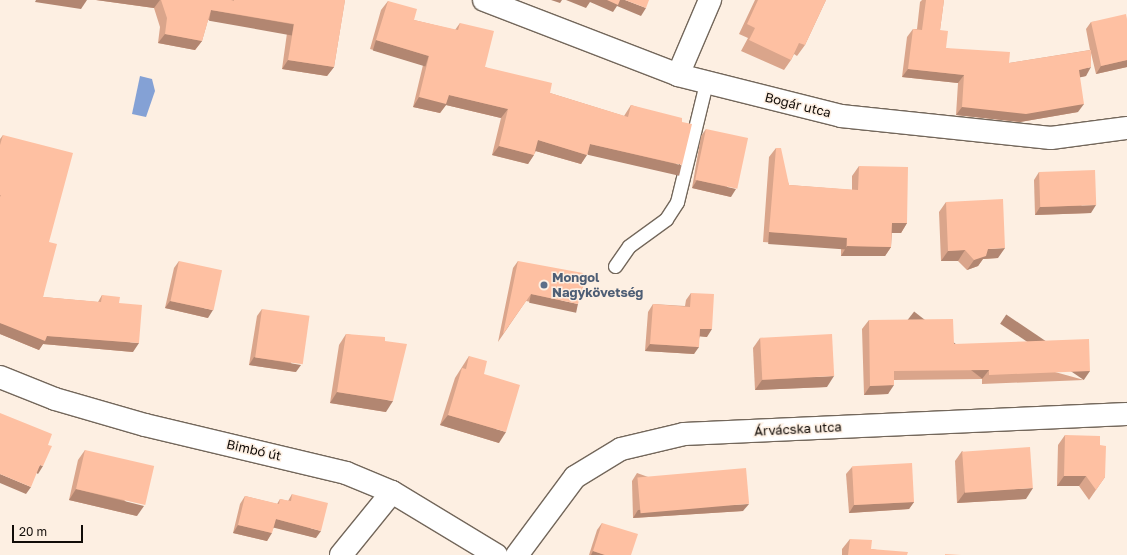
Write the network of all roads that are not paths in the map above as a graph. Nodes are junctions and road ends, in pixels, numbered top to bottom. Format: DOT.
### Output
graph roads {
  1 [pos="484,0"];
  2 [pos="710,0"];
  3 [pos="678,75"];
  4 [pos="706,83"];
  5 [pos="1127,128"];
  6 [pos="615,266"];
  7 [pos="0,377"];
  8 [pos="1127,414"];
  9 [pos="392,492"];
  10 [pos="341,555"];
  11 [pos="496,555"];
  12 [pos="517,555"];
  1 -- 3 [label="street, Bogár utca"];
  2 -- 3 [label="street"];
  3 -- 4 [label="street, Bogár utca"];
  4 -- 5 [label="street, Bogár utca"];
  4 -- 6 [label="lane"];
  7 -- 9 [label="street, Bimbó út"];
  8 -- 12 [label="street, Árvácska utca"];
  9 -- 10 [label="street"];
  9 -- 11 [label="street, Bimbó út"];
}
